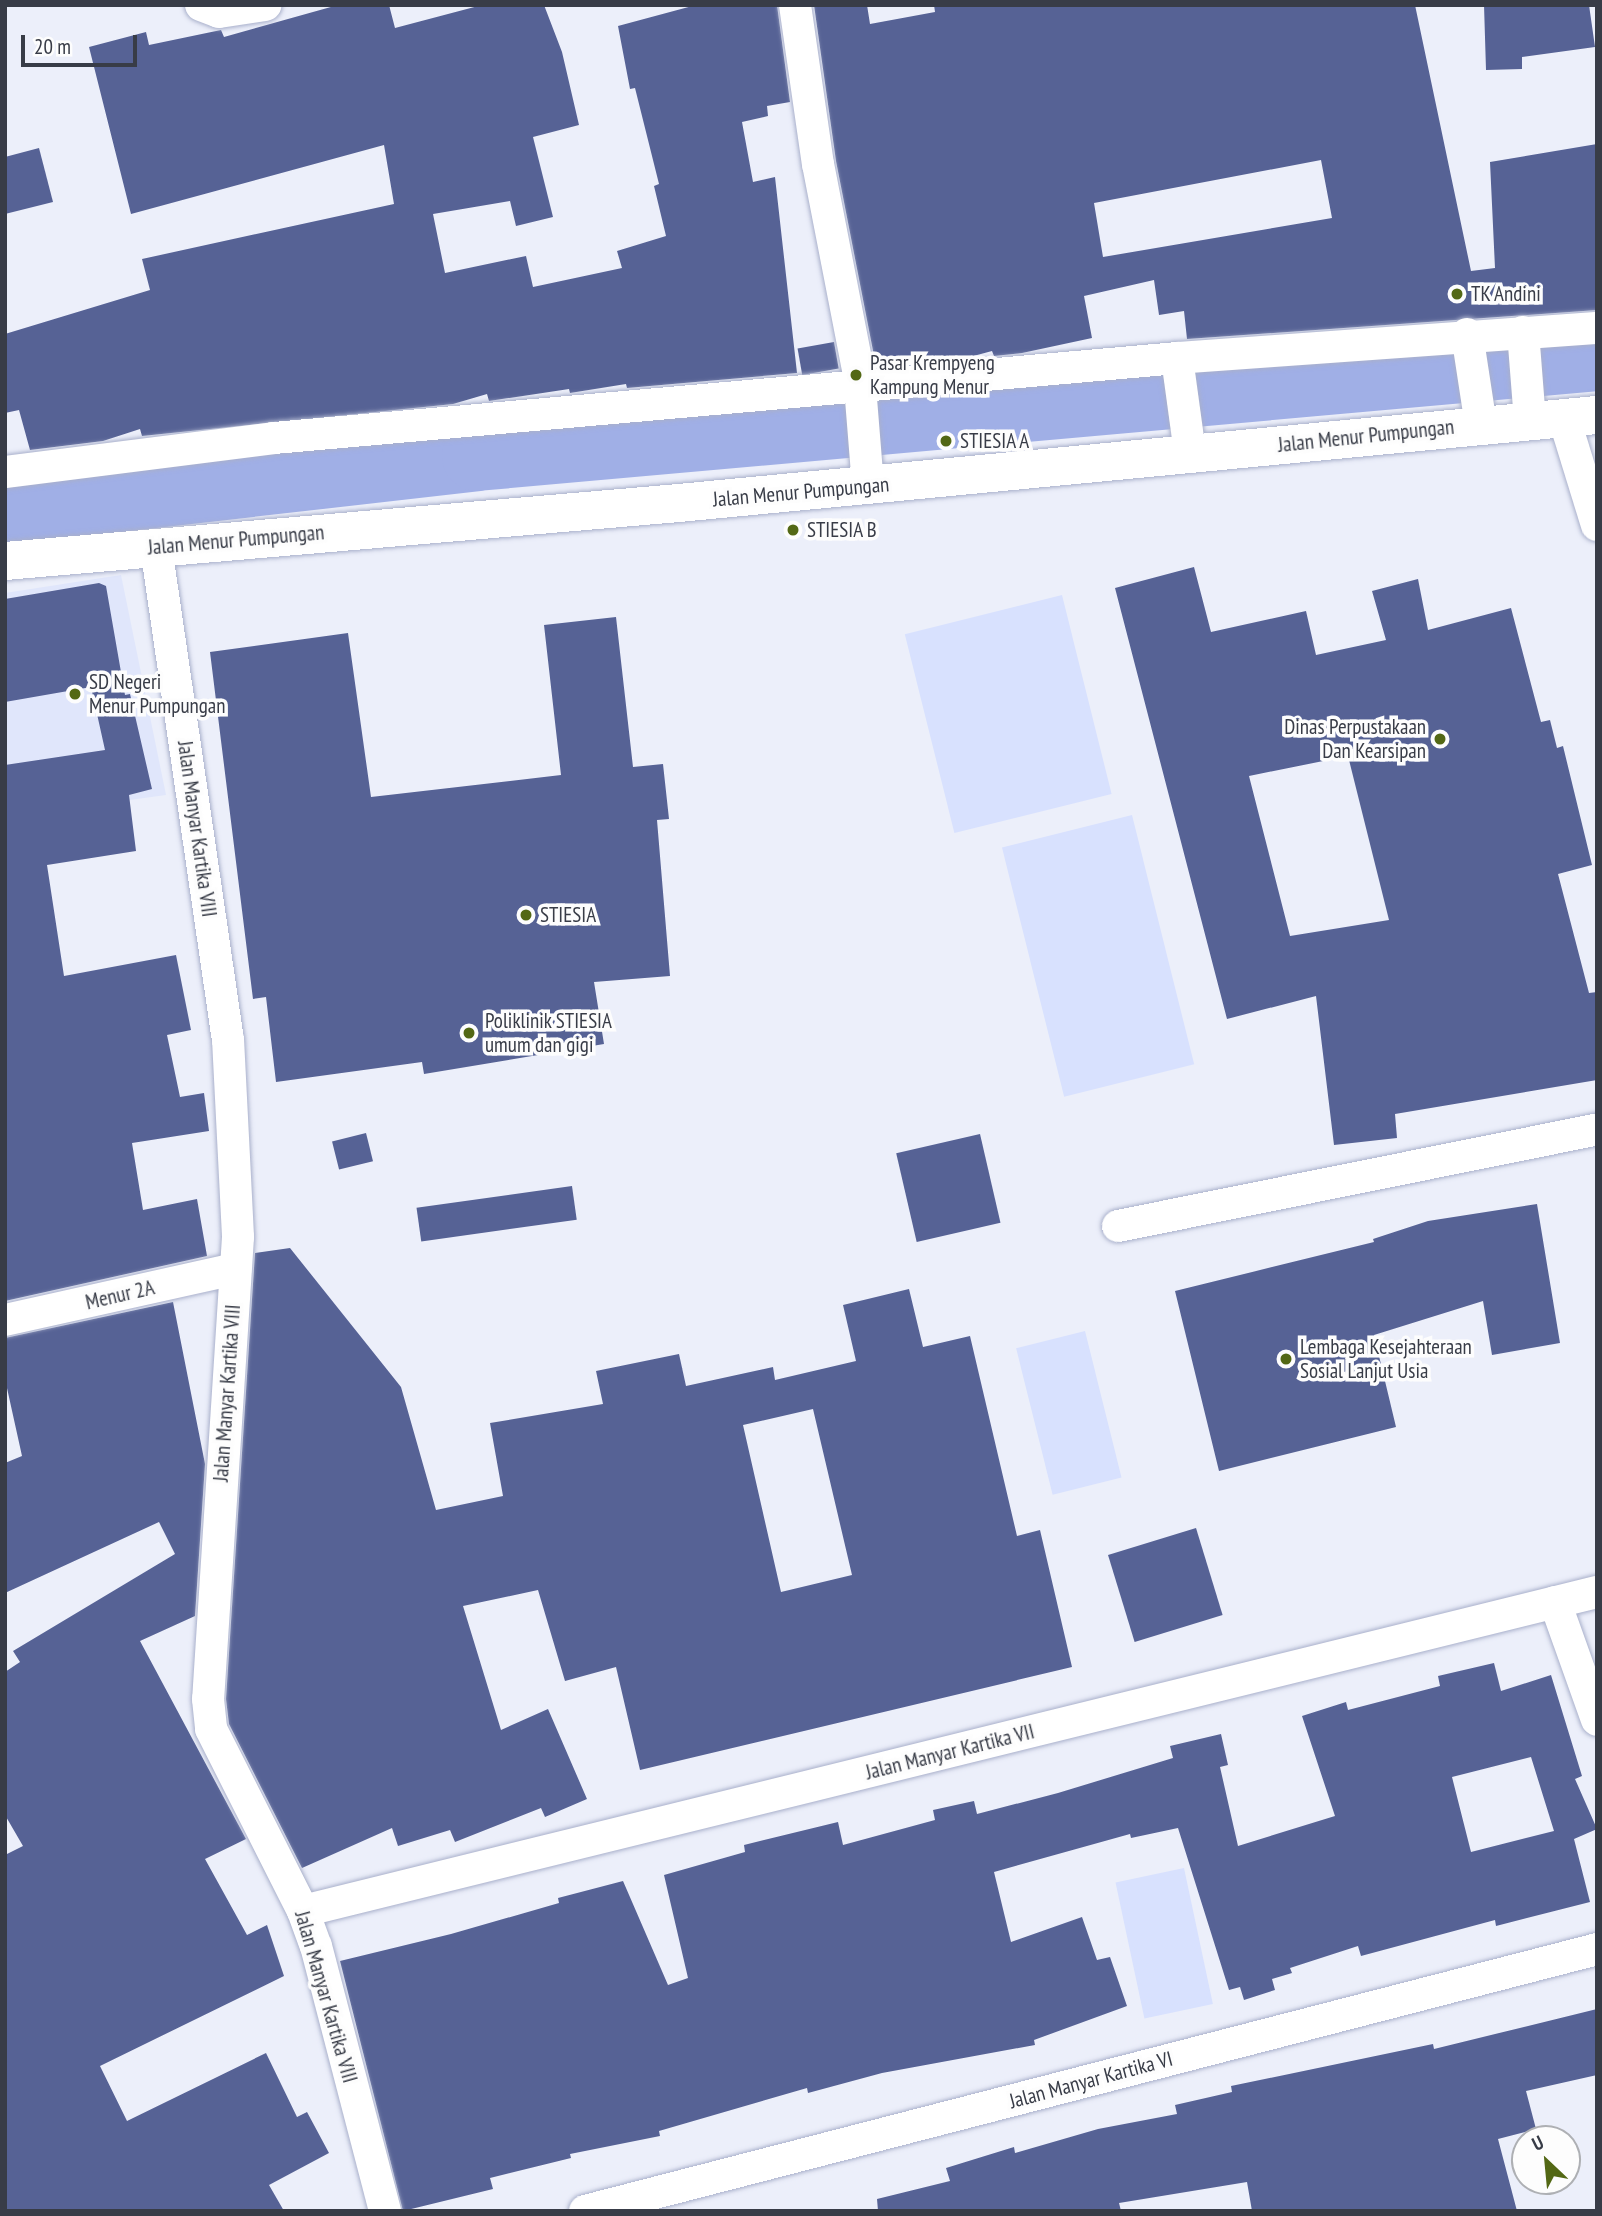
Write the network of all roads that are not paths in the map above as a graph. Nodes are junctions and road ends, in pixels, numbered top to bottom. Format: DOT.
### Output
graph roads {
  1 [pos="201,5"];
  2 [pos="265,5"];
  3 [pos="795,5"];
  4 [pos="1597,328"];
  5 [pos="1524,342"];
  6 [pos="1468,343"];
  7 [pos="1178,365"];
  8 [pos="861,393"];
  9 [pos="1555,409"];
  10 [pos="1482,425"];
  11 [pos="1190,453"];
  12 [pos="5,472"];
  13 [pos="868,486"];
  14 [pos="1597,525"];
  15 [pos="156,547"];
  16 [pos="5,561"];
  17 [pos="1597,1129"];
  18 [pos="1118,1226"];
  19 [pos="236,1269"];
  20 [pos="5,1320"];
  21 [pos="1597,1592"];
  22 [pos="1555,1602"];
  23 [pos="1597,1720"];
  24 [pos="303,1911"];
  25 [pos="1597,1949"];
  26 [pos="385,2211"];
  27 [pos="585,2211"];
  1 -- 2 [label="street"];
  3 -- 8 [label="street"];
  4 -- 5 [label="street"];
  5 -- 6 [label="street"];
  5 -- 9 [label="street"];
  6 -- 7 [label="street"];
  6 -- 10 [label="street"];
  7 -- 8 [label="street"];
  7 -- 11 [label="street"];
  8 -- 12 [label="street"];
  8 -- 13 [label="street"];
  9 -- 10 [label="street, Jalan Menur Pumpungan"];
  9 -- 14 [label="street"];
  10 -- 11 [label="street, Jalan Menur Pumpungan"];
  11 -- 13 [label="street, Jalan Menur Pumpungan"];
  13 -- 15 [label="street, Jalan Menur Pumpungan"];
  15 -- 16 [label="street, Jalan Menur Pumpungan"];
  15 -- 19 [label="street, Jalan Manyar Kartika VIII"];
  17 -- 18 [label="street"];
  19 -- 20 [label="street, Menur 2A"];
  19 -- 24 [label="street, Jalan Manyar Kartika VIII"];
  21 -- 22 [label="street, Jalan Manyar Kartika VII"];
  22 -- 23 [label="street"];
  22 -- 24 [label="street, Jalan Manyar Kartika VII"];
  24 -- 26 [label="street, Jalan Manyar Kartika VIII"];
  25 -- 27 [label="street, Jalan Manyar Kartika VI"];
}
